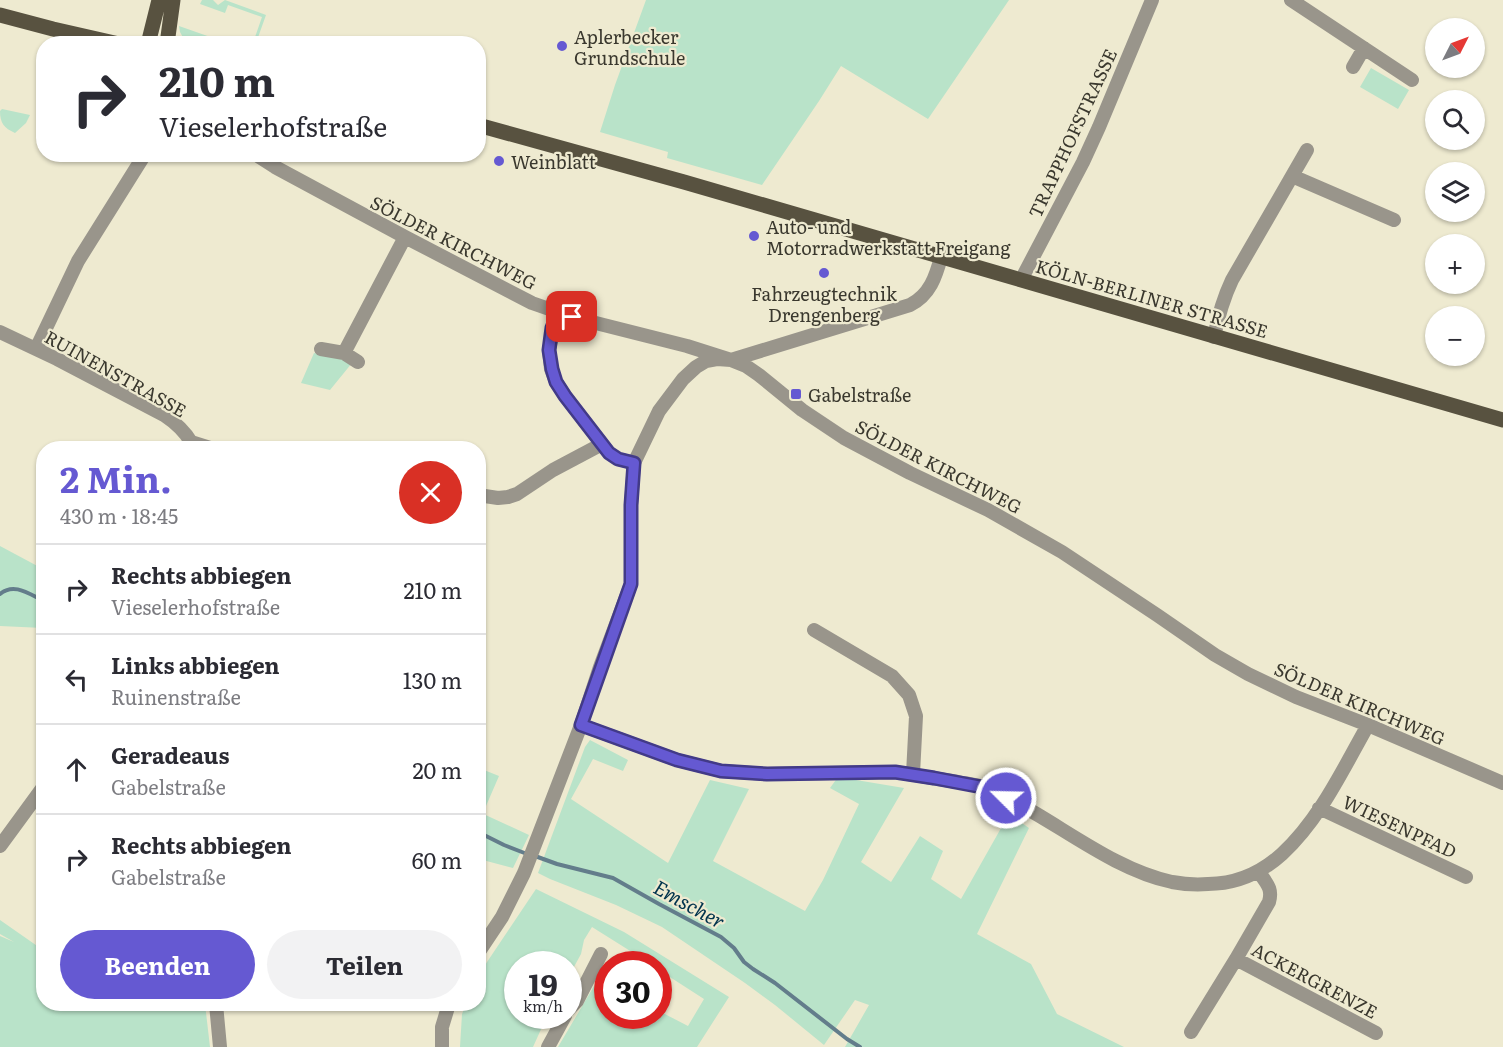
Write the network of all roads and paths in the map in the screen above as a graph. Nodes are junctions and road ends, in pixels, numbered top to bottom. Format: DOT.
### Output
graph roads {
  1 [pos="159,0"];
  2 [pos="173,0"];
  3 [pos="1152,0"];
  4 [pos="1291,0"];
  5 [pos="0,15"];
  6 [pos="84,36"];
  7 [pos="150,36"];
  8 [pos="168,36"];
  9 [pos="1364,48"];
  10 [pos="1353,67"];
  11 [pos="1412,80"];
  12 [pos="486,127"];
  13 [pos="1307,150"];
  14 [pos="140,162"];
  15 [pos="268,162"];
  16 [pos="1292,176"];
  17 [pos="1394,220"];
  18 [pos="405,237"];
  19 [pos="941,256"];
  20 [pos="1021,280"];
  21 [pos="558,313"];
  22 [pos="0,332"];
  23 [pos="1214,337"];
  24 [pos="36,349"];
  25 [pos="321,349"];
  26 [pos="344,353"];
  27 [pos="731,360"];
  28 [pos="358,362"];
  29 [pos="1503,420"];
  30 [pos="189,441"];
  31 [pos="602,444"];
  32 [pos="634,463"];
  33 [pos="486,496"];
  34 [pos="814,630"];
  35 [pos="581,725"];
  36 [pos="1368,725"];
  37 [pos="913,774"];
  38 [pos="1503,783"];
  39 [pos="36,797"];
  40 [pos="1319,808"];
  41 [pos="0,846"];
  42 [pos="1259,872"];
  43 [pos="1466,877"];
  44 [pos="486,941"];
  45 [pos="1236,959"];
  46 [pos="594,968"];
  47 [pos="582,991"];
  48 [pos="217,1011"];
  49 [pos="446,1011"];
  50 [pos="558,1029"];
  51 [pos="1191,1032"];
  52 [pos="1376,1033"];
  53 [pos="220,1047"];
  54 [pos="442,1047"];
  55 [pos="548,1047"];
  1 -- 7 [label="main road"];
  2 -- 8 [label="main road"];
  3 -- 20 [label="street, TRAPPHOFSTRASSE"];
  4 -- 9 [label="street"];
  5 -- 6 [label="main road"];
  9 -- 10 [label="street"];
  9 -- 11 [label="street"];
  12 -- 19 [label="main road, KÖLN-BERLINER STRASSE"];
  13 -- 16 [label="street"];
  14 -- 24 [label="street"];
  15 -- 18 [label="street, SÖLDER KIRCHWEG"];
  16 -- 17 [label="street"];
  16 -- 23 [label="street"];
  18 -- 21 [label="street, SÖLDER KIRCHWEG"];
  18 -- 26 [label="street"];
  19 -- 20 [label="main road, KÖLN-BERLINER STRASSE"];
  19 -- 27 [label="street"];
  20 -- 23 [label="main road, KÖLN-BERLINER STRASSE"];
  21 -- 27 [label="street, SÖLDER KIRCHWEG"];
  21 -- 31 [label="street"];
  22 -- 24 [label="street, RUINENSTRASSE"];
  23 -- 29 [label="main road, KÖLN-BERLINER STRASSE"];
  24 -- 30 [label="street, RUINENSTRASSE"];
  25 -- 26 [label="street"];
  26 -- 28 [label="street"];
  27 -- 32 [label="street"];
  27 -- 36 [label="street, SÖLDER KIRCHWEG"];
  31 -- 32 [label="street"];
  31 -- 33 [label="street"];
  32 -- 35 [label="street"];
  34 -- 37 [label="street"];
  35 -- 37 [label="street"];
  35 -- 44 [label="street"];
  36 -- 38 [label="street, SÖLDER KIRCHWEG"];
  36 -- 40 [label="street"];
  37 -- 42 [label="street"];
  39 -- 41 [label="street"];
  40 -- 42 [label="street"];
  40 -- 43 [label="street, WIESENPFAD"];
  42 -- 45 [label="street"];
  45 -- 51 [label="street"];
  45 -- 52 [label="street, ACKERGRENZE"];
  46 -- 47 [label="street"];
  48 -- 53 [label="street"];
  49 -- 54 [label="street"];
  50 -- 55 [label="street"];
}
